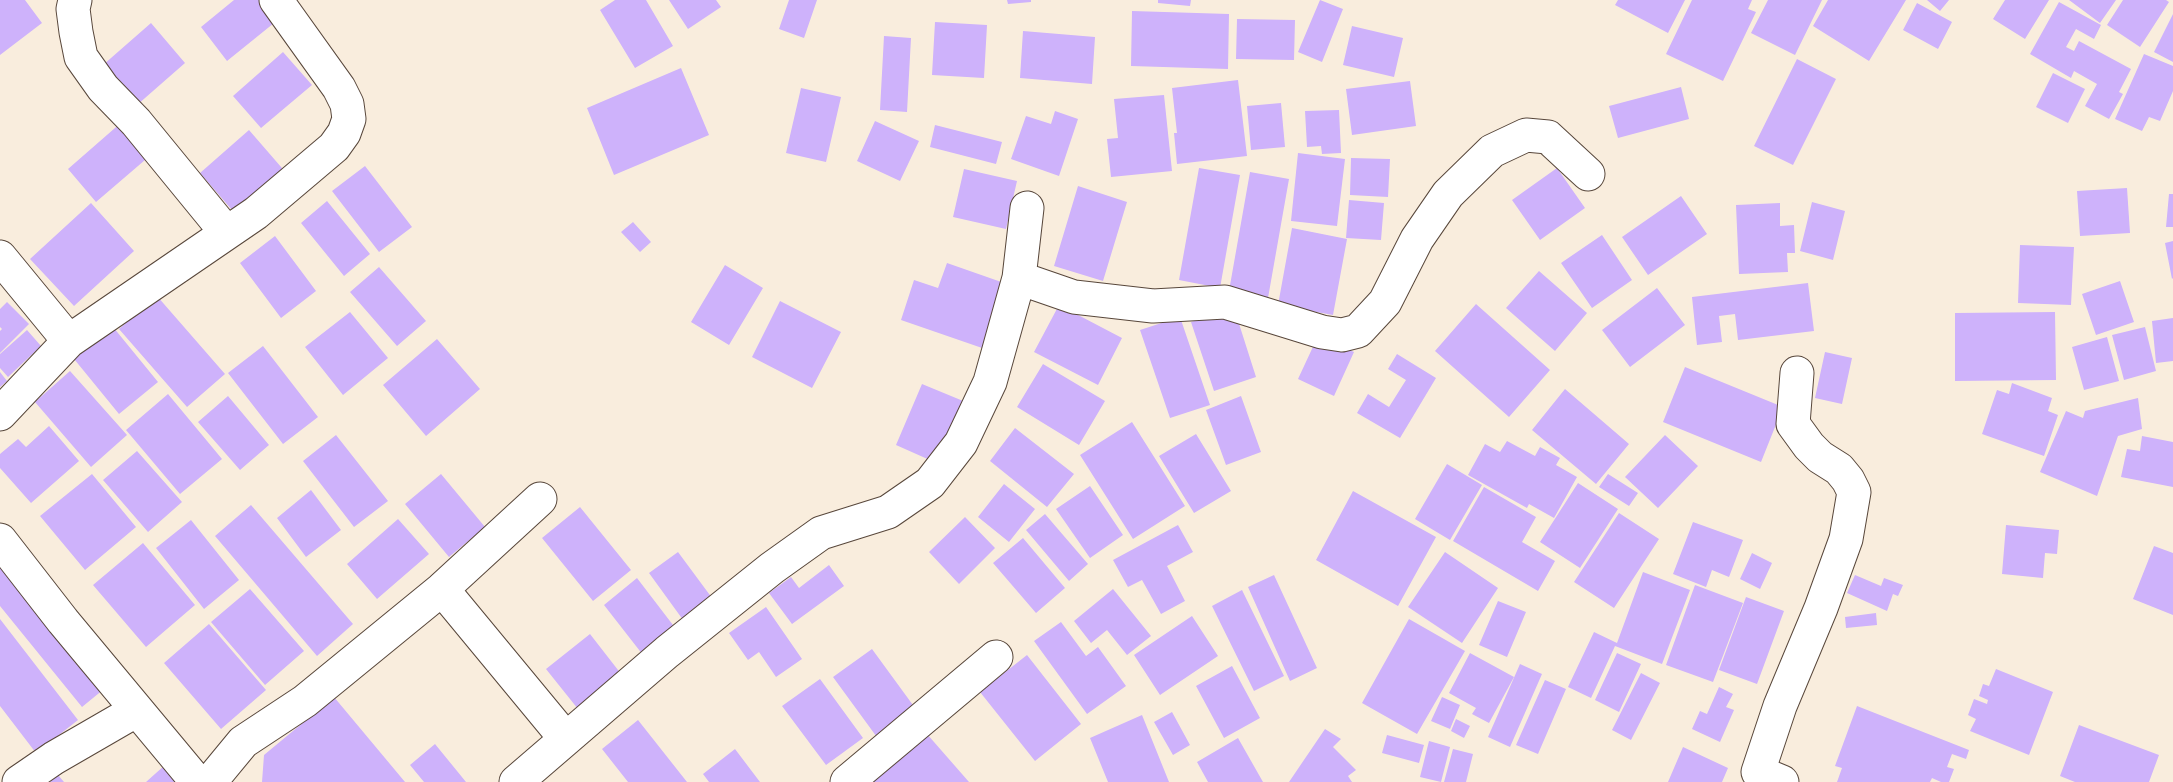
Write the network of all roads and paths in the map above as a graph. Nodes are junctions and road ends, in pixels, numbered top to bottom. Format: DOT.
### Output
graph roads {
  1 [pos="276,0"];
  2 [pos="68,3"];
  3 [pos="1588,174"];
  4 [pos="1027,208"];
  5 [pos="226,232"];
  6 [pos="0,257"];
  7 [pos="1019,278"];
  8 [pos="69,341"];
  9 [pos="1797,373"];
  10 [pos="0,414"];
  11 [pos="540,499"];
  12 [pos="0,540"];
  13 [pos="442,589"];
  14 [pos="996,657"];
  15 [pos="137,710"];
  16 [pos="566,739"];
  17 [pos="1765,779"];
  18 [pos="19,782"];
  19 [pos="197,782"];
  20 [pos="210,782"];
  21 [pos="516,782"];
  22 [pos="847,782"];
  1 -- 5 [label="street"];
  2 -- 5 [label="street"];
  3 -- 7 [label="street"];
  4 -- 7 [label="street"];
  5 -- 8 [label="street"];
  6 -- 8 [label="street"];
  7 -- 16 [label="street"];
  8 -- 10 [label="street"];
  9 -- 17 [label="street"];
  11 -- 13 [label="street"];
  12 -- 15 [label="street"];
  13 -- 16 [label="street"];
  13 -- 20 [label="street"];
  14 -- 22 [label="street"];
  15 -- 18 [label="street"];
  15 -- 19 [label="street"];
  16 -- 21 [label="street"];
}
